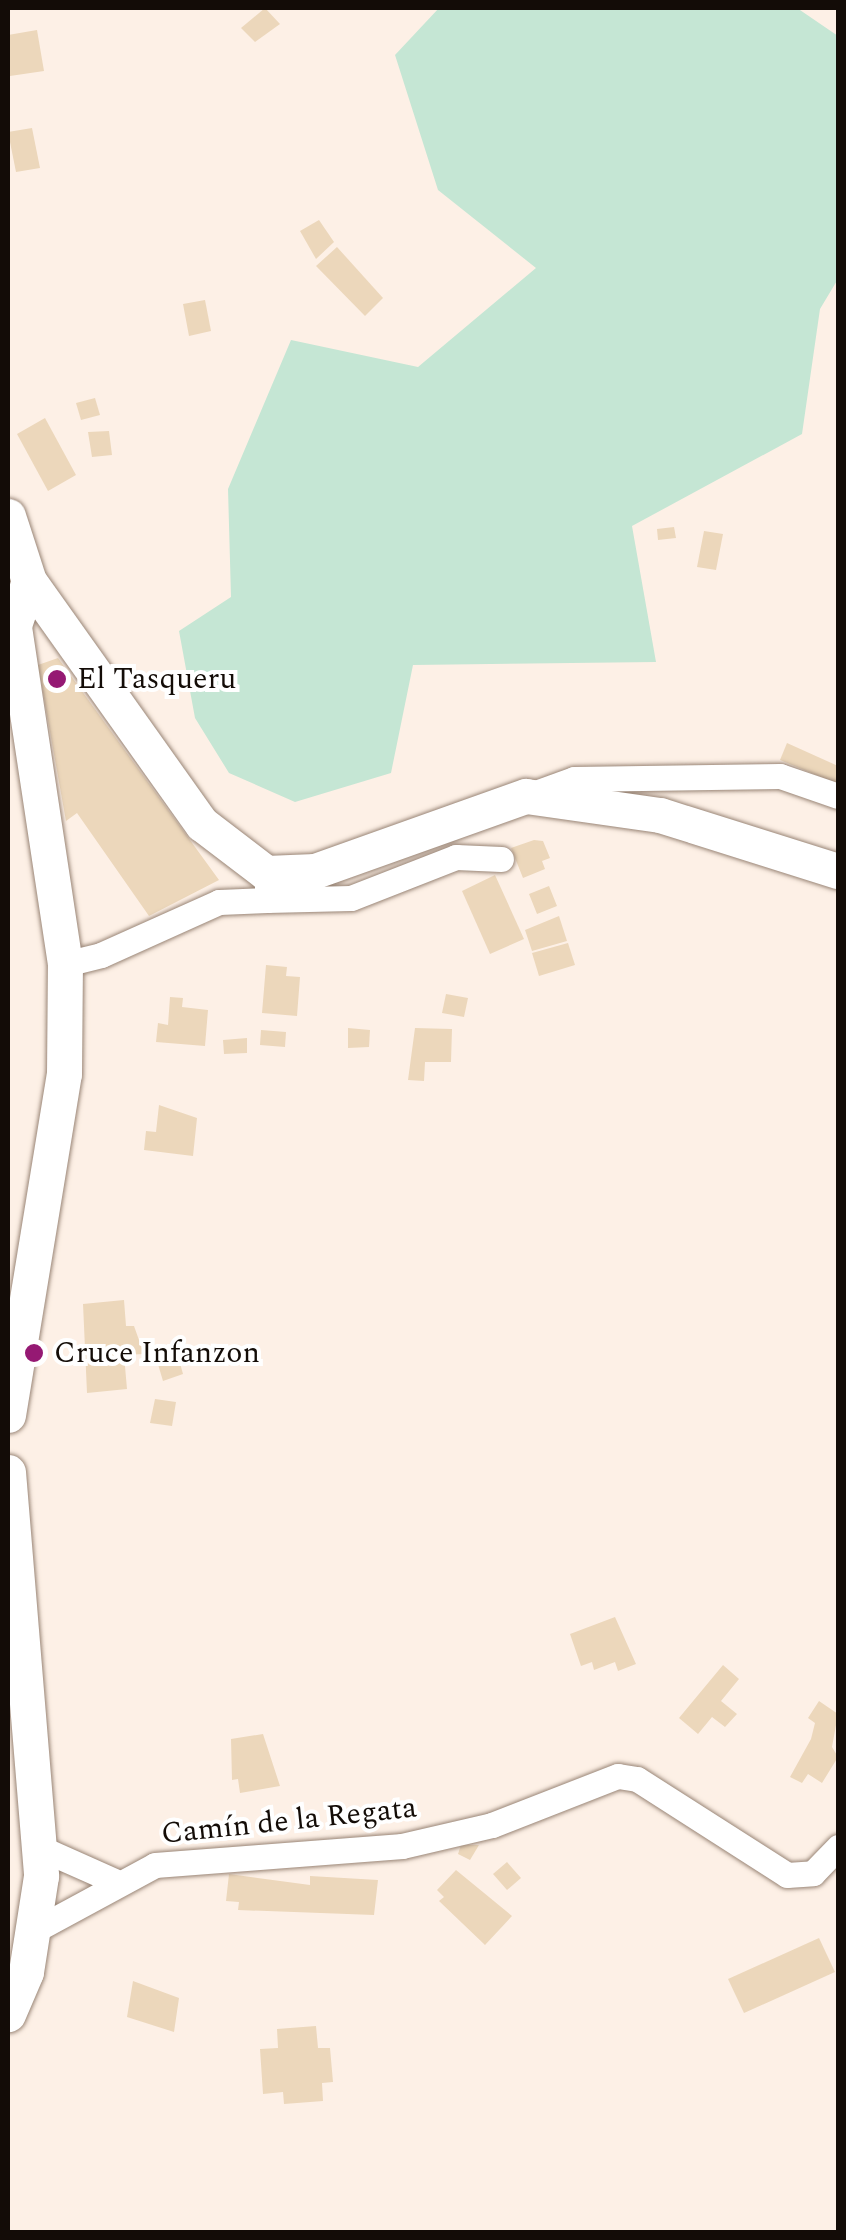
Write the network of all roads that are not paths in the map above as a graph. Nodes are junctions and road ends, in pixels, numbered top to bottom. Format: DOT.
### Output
graph roads {
  1 [pos="8,516"];
  2 [pos="18,573"];
  3 [pos="526,796"];
  4 [pos="838,796"];
  5 [pos="501,859"];
  6 [pos="838,871"];
  7 [pos="267,886"];
  8 [pos="65,964"];
  9 [pos="8,1415"];
  10 [pos="8,1472"];
  11 [pos="19,1765"];
  12 [pos="38,1847"];
  13 [pos="838,1847"];
  14 [pos="76,1862"];
  15 [pos="118,1884"];
  16 [pos="73,1906"];
  17 [pos="35,1930"];
  18 [pos="8,2014"];
  1 -- 2 [label="street"];
  2 -- 7 [label="street"];
  2 -- 8 [label="street"];
  3 -- 4 [label="street"];
  3 -- 6 [label="street"];
  3 -- 7 [label="street"];
  5 -- 7 [label="street"];
  7 -- 8 [label="street"];
  8 -- 9 [label="street"];
  10 -- 11 [label="street"];
  11 -- 12 [label="street"];
  12 -- 14 [label="street"];
  12 -- 17 [label="street"];
  13 -- 15 [label="street, Camín de la Regata"];
  14 -- 15 [label="street"];
  14 -- 16 [label="street"];
  15 -- 16 [label="street, Camín de la Regata"];
  16 -- 17 [label="street, Camín de la Regata"];
  17 -- 18 [label="street"];
}
